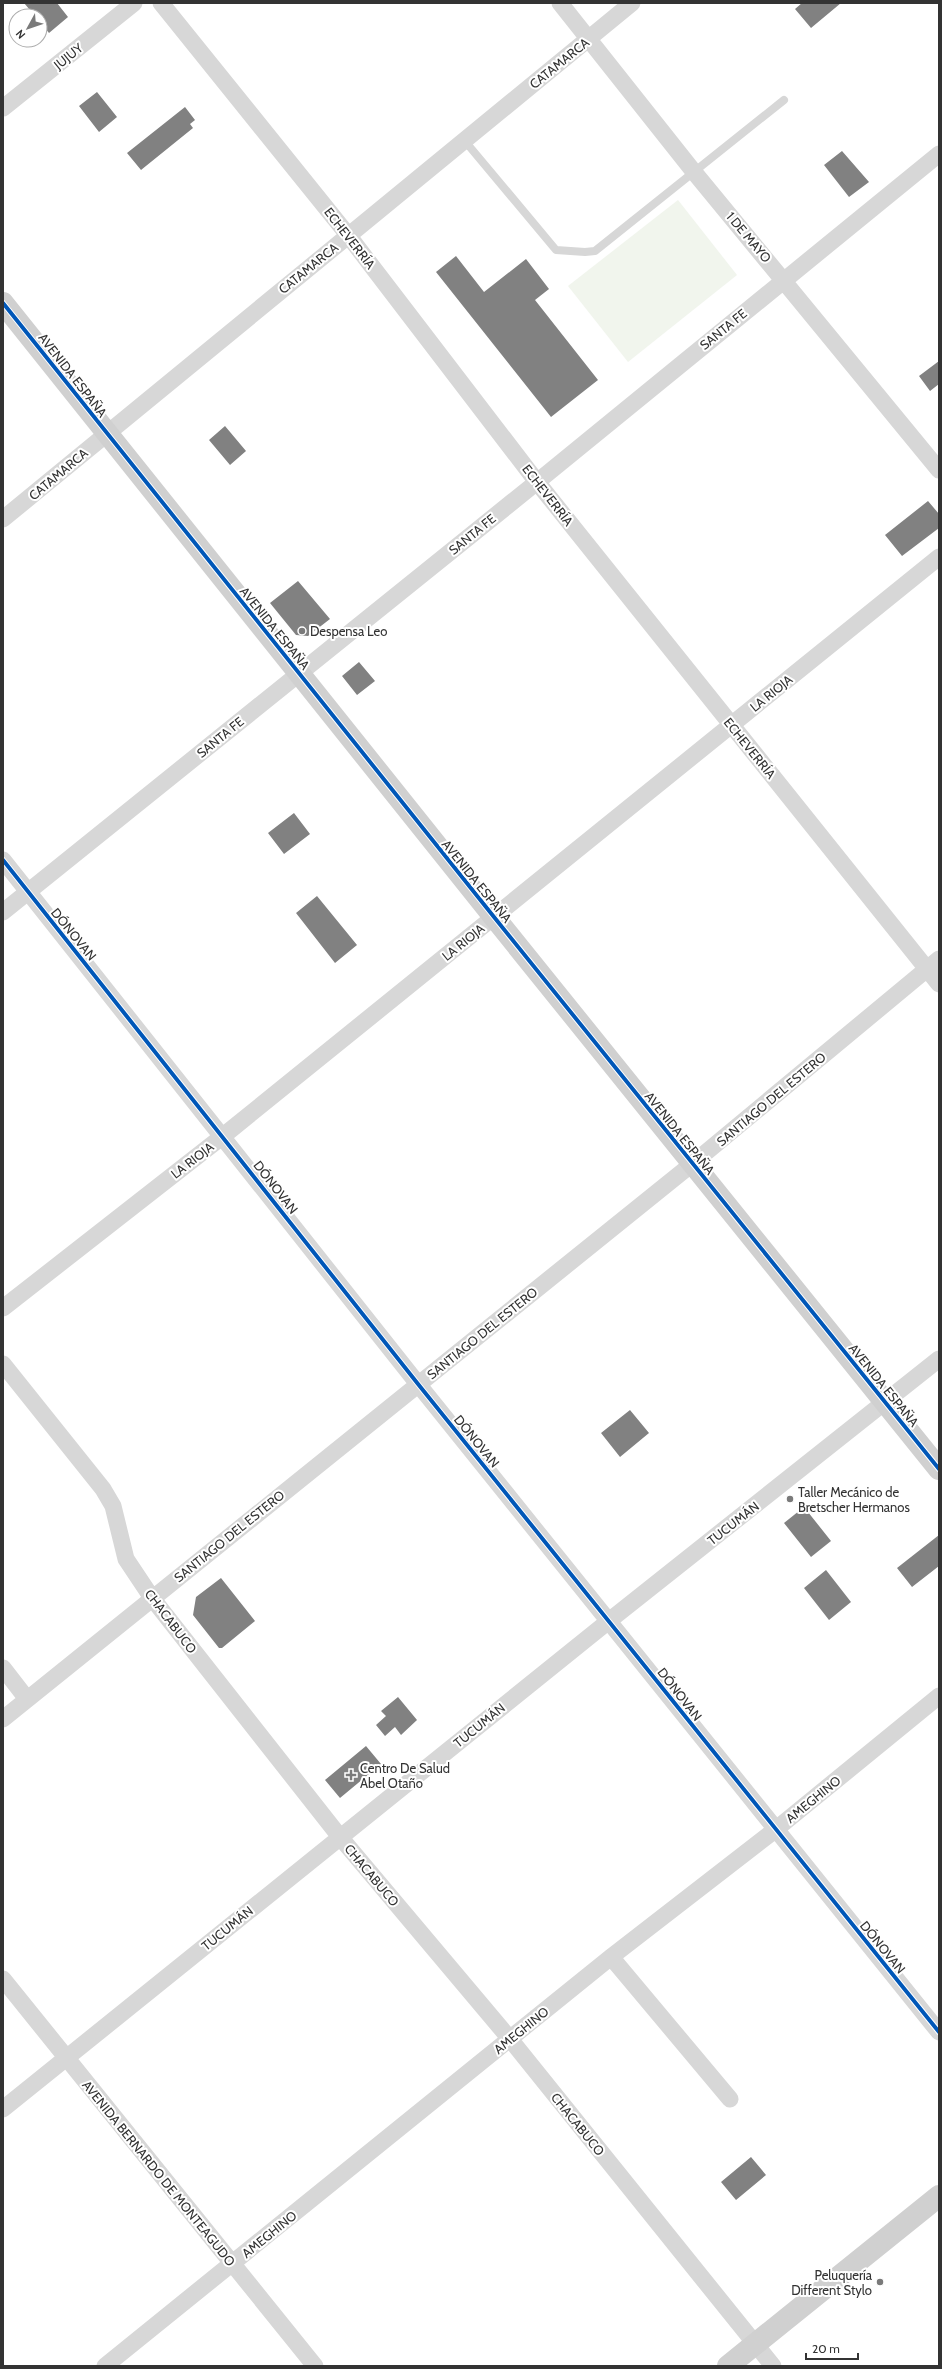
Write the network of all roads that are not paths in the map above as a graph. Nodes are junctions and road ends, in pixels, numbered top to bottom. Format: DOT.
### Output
graph roads {
  1 [pos="134,3"];
  2 [pos="161,3"];
  3 [pos="560,3"];
  4 [pos="632,3"];
  5 [pos="589,39"];
  6 [pos="784,100"];
  7 [pos="3,108"];
  8 [pos="464,140"];
  9 [pos="939,154"];
  10 [pos="694,172"];
  11 [pos="348,235"];
  12 [pos="784,279"];
  13 [pos="4,305"];
  14 [pos="107,433"];
  15 [pos="939,470"];
  16 [pos="537,482"];
  17 [pos="3,519"];
  18 [pos="939,558"];
  19 [pos="299,674"];
  20 [pos="732,725"];
  21 [pos="3,860"];
  22 [pos="28,892"];
  23 [pos="3,912"];
  24 [pos="494,917"];
  25 [pos="933,964"];
  26 [pos="939,984"];
  27 [pos="223,1136"];
  28 [pos="692,1164"];
  29 [pos="3,1308"];
  30 [pos="939,1359"];
  31 [pos="3,1364"];
  32 [pos="418,1384"];
  33 [pos="886,1402"];
  34 [pos="939,1469"];
  35 [pos="152,1598"];
  36 [pos="610,1620"];
  37 [pos="3,1668"];
  38 [pos="939,1696"];
  39 [pos="28,1699"];
  40 [pos="3,1719"];
  41 [pos="776,1830"];
  42 [pos="340,1837"];
  43 [pos="611,1957"];
  44 [pos="3,1979"];
  45 [pos="939,2032"];
  46 [pos="510,2039"];
  47 [pos="66,2058"];
  48 [pos="730,2100"];
  49 [pos="3,2109"];
  50 [pos="939,2196"];
  51 [pos="232,2264"];
  52 [pos="755,2344"];
  53 [pos="105,2366"];
  54 [pos="315,2366"];
  55 [pos="728,2366"];
  56 [pos="773,2366"];
  1 -- 7 [label="street, JUJUY"];
  2 -- 11 [label="street, ECHEVERRÍA"];
  3 -- 5 [label="street, 1 DE MAYO"];
  4 -- 5 [label="street, CATAMARCA"];
  5 -- 8 [label="street, CATAMARCA"];
  5 -- 10 [label="street, 1 DE MAYO"];
  6 -- 10 [label="lane"];
  8 -- 10 [label="lane"];
  8 -- 11 [label="street, CATAMARCA"];
  9 -- 12 [label="street, SANTA FE"];
  10 -- 12 [label="street, 1 DE MAYO"];
  11 -- 14 [label="street, CATAMARCA"];
  11 -- 16 [label="street, ECHEVERRÍA"];
  12 -- 15 [label="street, 1 DE MAYO"];
  12 -- 16 [label="street, SANTA FE"];
  13 -- 14 [label="street, AVENIDA ESPAÑA"];
  14 -- 17 [label="street, CATAMARCA"];
  14 -- 19 [label="street, AVENIDA ESPAÑA"];
  16 -- 19 [label="street, SANTA FE"];
  16 -- 20 [label="street, ECHEVERRÍA"];
  18 -- 20 [label="street, LA RIOJA"];
  19 -- 22 [label="street, SANTA FE"];
  19 -- 24 [label="street, AVENIDA ESPAÑA"];
  20 -- 24 [label="street, LA RIOJA"];
  20 -- 25 [label="street, ECHEVERRÍA"];
  21 -- 22 [label="street, DÓNOVAN"];
  22 -- 23 [label="street, SANTA FE"];
  22 -- 27 [label="street, DÓNOVAN"];
  24 -- 27 [label="street, LA RIOJA"];
  24 -- 28 [label="street, AVENIDA ESPAÑA"];
  25 -- 26 [label="street, ECHEVERRÍA"];
  25 -- 28 [label="street, SANTIAGO DEL ESTERO"];
  27 -- 29 [label="street, LA RIOJA"];
  27 -- 32 [label="street, DÓNOVAN"];
  28 -- 32 [label="street, SANTIAGO DEL ESTERO"];
  28 -- 33 [label="street, AVENIDA ESPAÑA"];
  30 -- 33 [label="street, TUCUMÁN"];
  31 -- 35 [label="street, CHACABUCO"];
  32 -- 35 [label="street, SANTIAGO DEL ESTERO"];
  32 -- 36 [label="street, DÓNOVAN"];
  33 -- 34 [label="street, AVENIDA ESPAÑA"];
  33 -- 36 [label="street, TUCUMÁN"];
  35 -- 39 [label="street, SANTIAGO DEL ESTERO"];
  35 -- 42 [label="street, CHACABUCO"];
  36 -- 41 [label="street, DÓNOVAN"];
  36 -- 42 [label="street, TUCUMÁN"];
  37 -- 39 [label="street"];
  38 -- 41 [label="street, AMEGHINO"];
  39 -- 40 [label="street, SANTIAGO DEL ESTERO"];
  41 -- 43 [label="street, AMEGHINO"];
  41 -- 45 [label="street, DÓNOVAN"];
  42 -- 46 [label="street, CHACABUCO"];
  42 -- 47 [label="street, TUCUMÁN"];
  43 -- 46 [label="street, AMEGHINO"];
  43 -- 48 [label="street"];
  44 -- 47 [label="street, AVENIDA BERNARDO DE MONTEAGUDO"];
  46 -- 51 [label="street, AMEGHINO"];
  46 -- 52 [label="street, CHACABUCO"];
  47 -- 49 [label="street, TUCUMÁN"];
  47 -- 51 [label="street, AVENIDA BERNARDO DE MONTEAGUDO"];
  50 -- 52 [label="street"];
  51 -- 53 [label="street, AMEGHINO"];
  51 -- 54 [label="street, AVENIDA BERNARDO DE MONTEAGUDO"];
  52 -- 55 [label="street"];
  52 -- 56 [label="street, CHACABUCO"];
}
